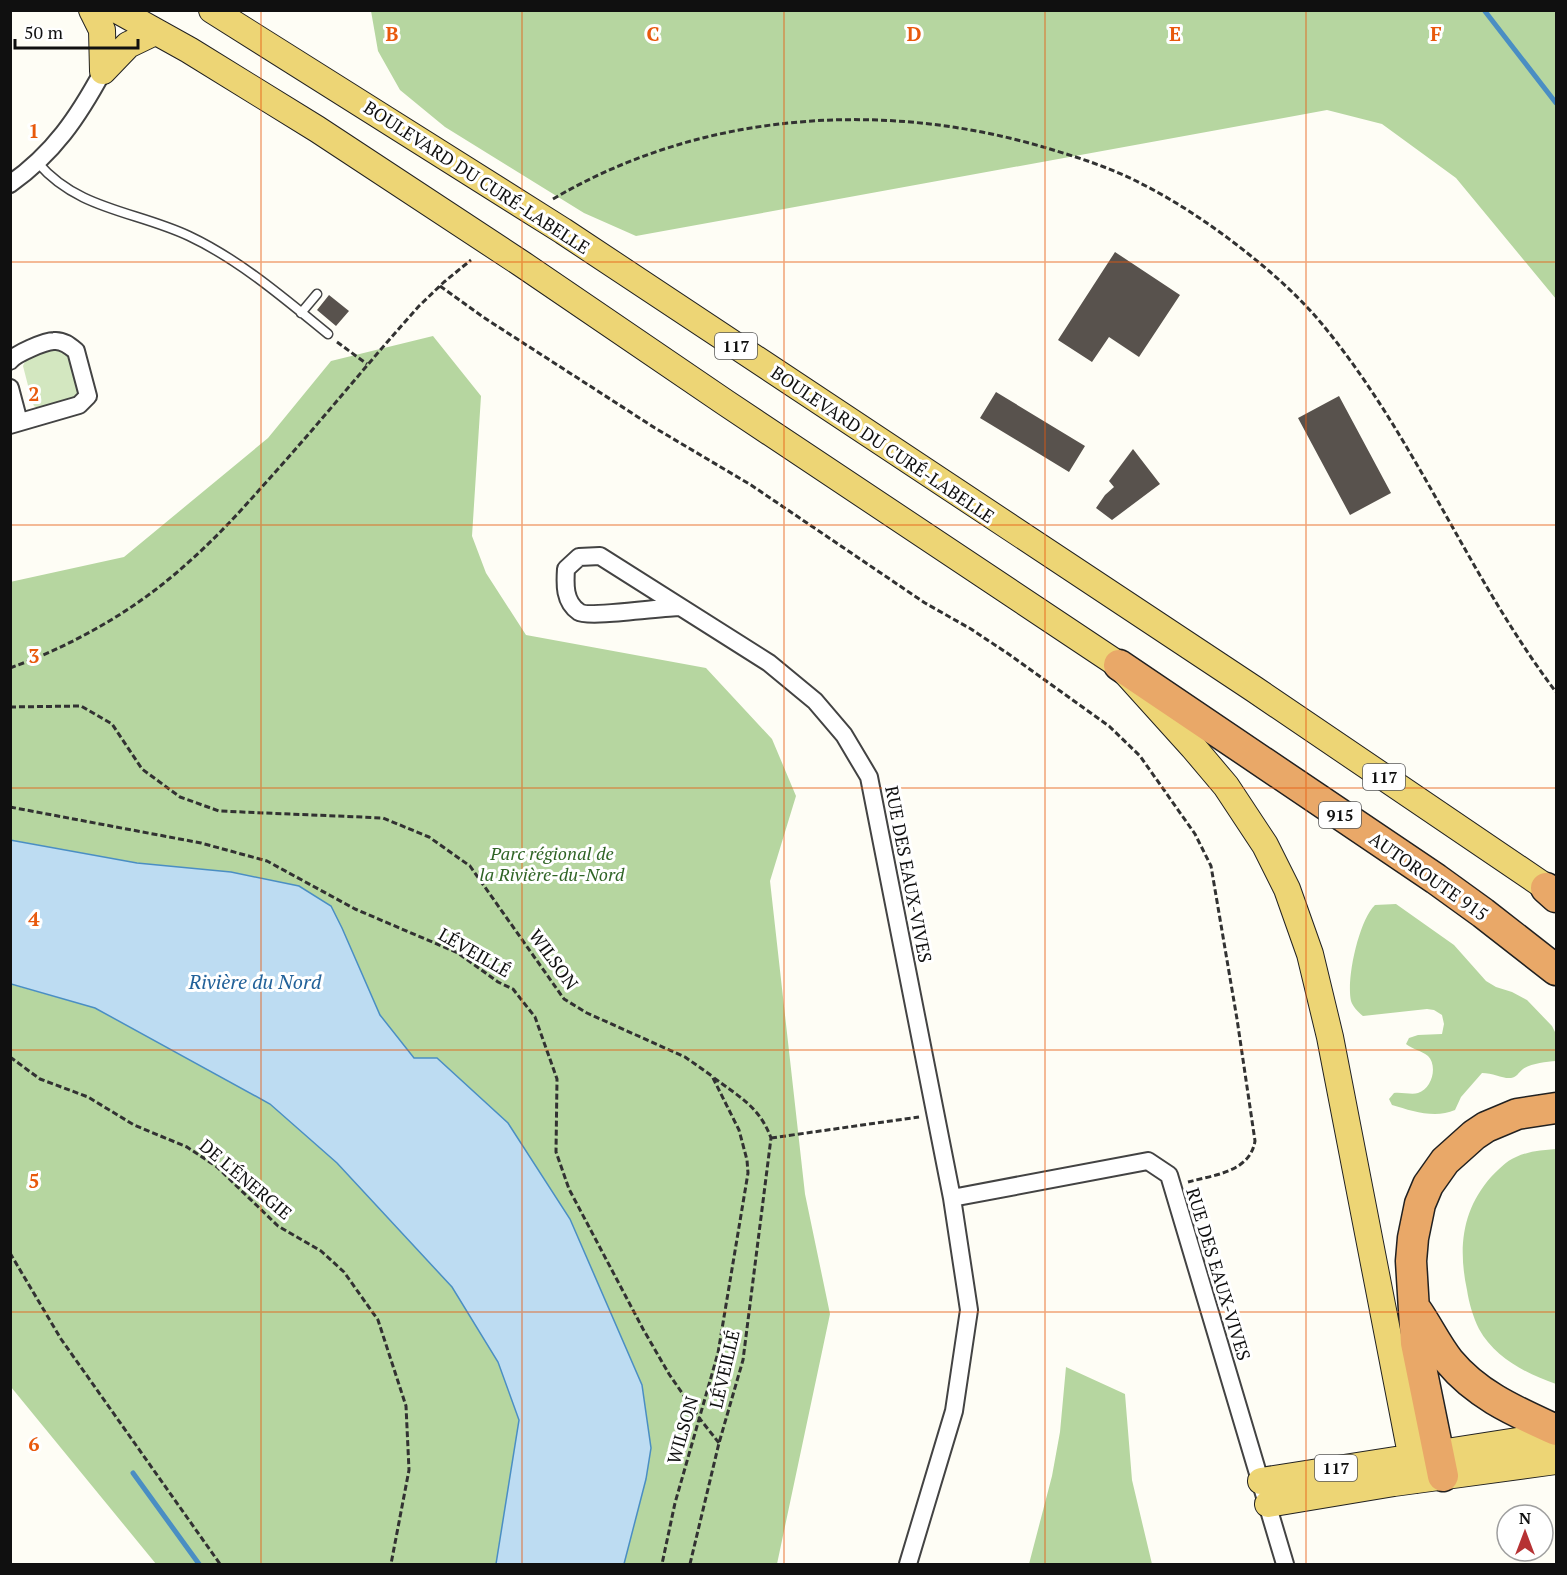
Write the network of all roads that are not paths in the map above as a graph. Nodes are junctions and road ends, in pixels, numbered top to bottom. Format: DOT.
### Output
graph roads {
  1 [pos="92,10"];
  2 [pos="117,10"];
  3 [pos="212,10"];
  4 [pos="155,32"];
  5 [pos="103,71"];
  6 [pos="38,163"];
  7 [pos="10,184"];
  8 [pos="317,294"];
  9 [pos="301,313"];
  10 [pos="328,334"];
  11 [pos="10,361"];
  12 [pos="10,388"];
  13 [pos="14,423"];
  14 [pos="680,607"];
  15 [pos="1119,665"];
  16 [pos="1553,893"];
  17 [pos="1557,970"];
  18 [pos="1557,1108"];
  19 [pos="952,1198"];
  20 [pos="1415,1308"];
  21 [pos="1557,1433"];
  22 [pos="1557,1461"];
  23 [pos="1428,1466"];
  24 [pos="1264,1492"];
  25 [pos="908,1564"];
  26 [pos="1285,1564"];
  1 -- 5 [label="main road"];
  2 -- 4 [label="main road"];
  3 -- 16 [label="main road, BOULEVARD DU CURÉ-LABELLE / 117"];
  4 -- 5 [label="main road"];
  4 -- 15 [label="main road"];
  5 -- 6 [label="street"];
  6 -- 7 [label="street"];
  6 -- 9 [label="lane"];
  8 -- 9 [label="lane"];
  9 -- 10 [label="lane"];
  11 -- 13 [label="street"];
  12 -- 13 [label="street"];
  14 -- 14 [label="street, RUE DES EAUX-VIVES"];
  14 -- 19 [label="street, RUE DES EAUX-VIVES"];
  15 -- 17 [label="highway, AUTOROUTE 915 / 915"];
  15 -- 23 [label="main road"];
  18 -- 20 [label="highway"];
  19 -- 24 [label="street, RUE DES EAUX-VIVES"];
  19 -- 25 [label="street, RUE DES EAUX-VIVES"];
  20 -- 21 [label="highway"];
  20 -- 23 [label="highway"];
  21 -- 23 [label="main road"];
  22 -- 23 [label="main road, 117"];
  23 -- 24 [label="main road, 117"];
  24 -- 26 [label="street, RUE DES EAUX-VIVES"];
}
